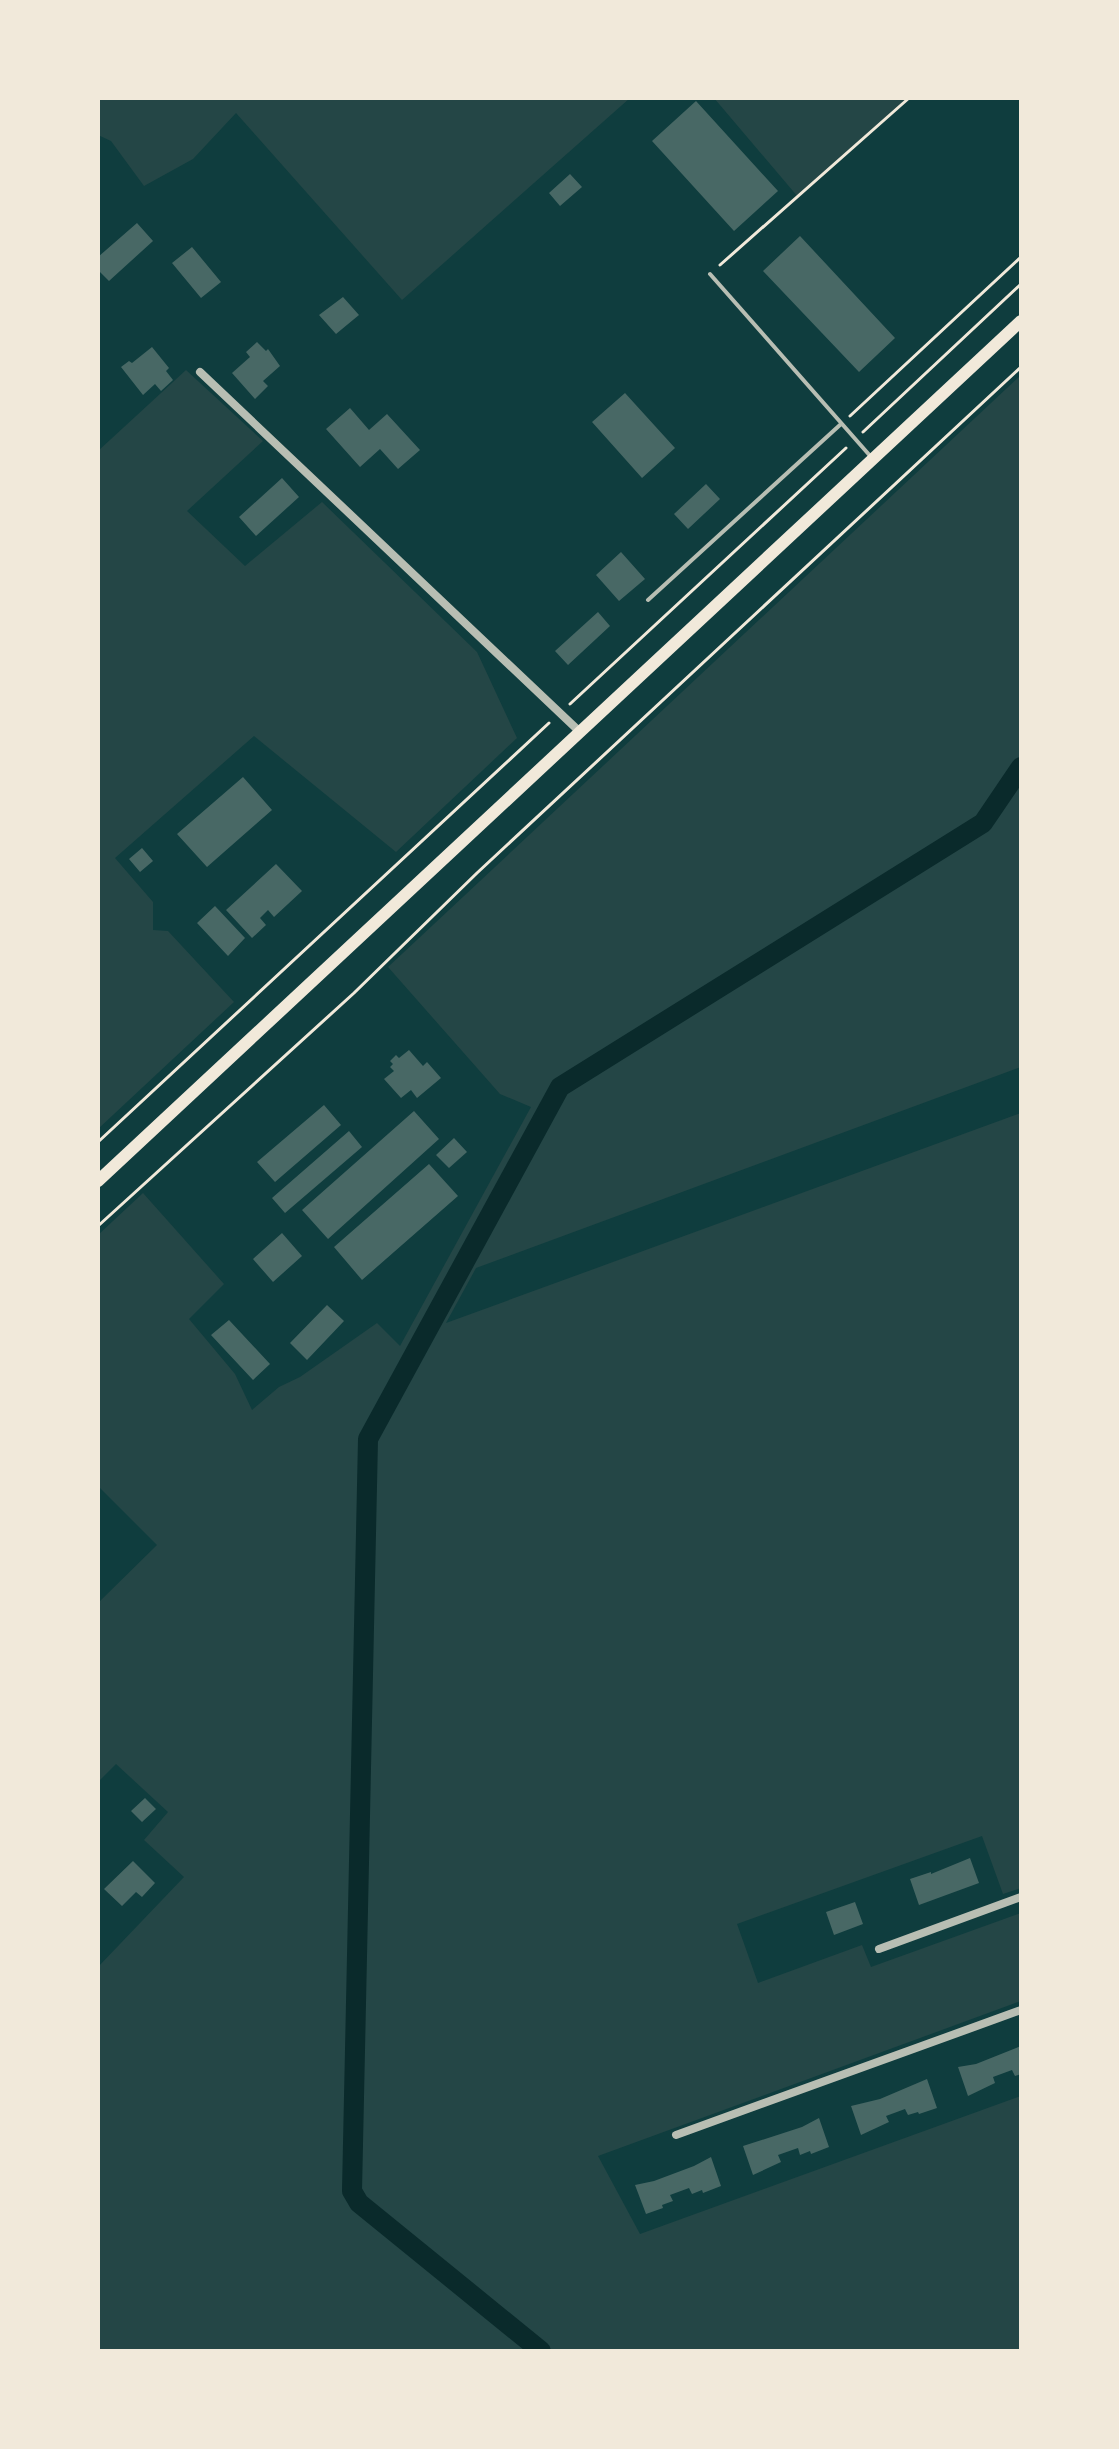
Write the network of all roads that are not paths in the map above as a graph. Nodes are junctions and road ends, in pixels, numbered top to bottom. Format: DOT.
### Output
graph roads {
  1 [pos="710,274"];
  2 [pos="1021,321"];
  3 [pos="200,372"];
  4 [pos="841,424"];
  5 [pos="872,459"];
  6 [pos="648,600"];
  7 [pos="580,732"];
  8 [pos="98,1181"];
  9 [pos="1021,1897"];
  10 [pos="879,1949"];
  11 [pos="1021,2010"];
  12 [pos="676,2135"];
  1 -- 4 [label="lane"];
  2 -- 5 [label="main road"];
  3 -- 7 [label="street"];
  4 -- 5 [label="lane"];
  4 -- 6 [label="lane"];
  5 -- 7 [label="main road"];
  7 -- 8 [label="main road"];
  9 -- 10 [label="street"];
  11 -- 12 [label="street"];
}
